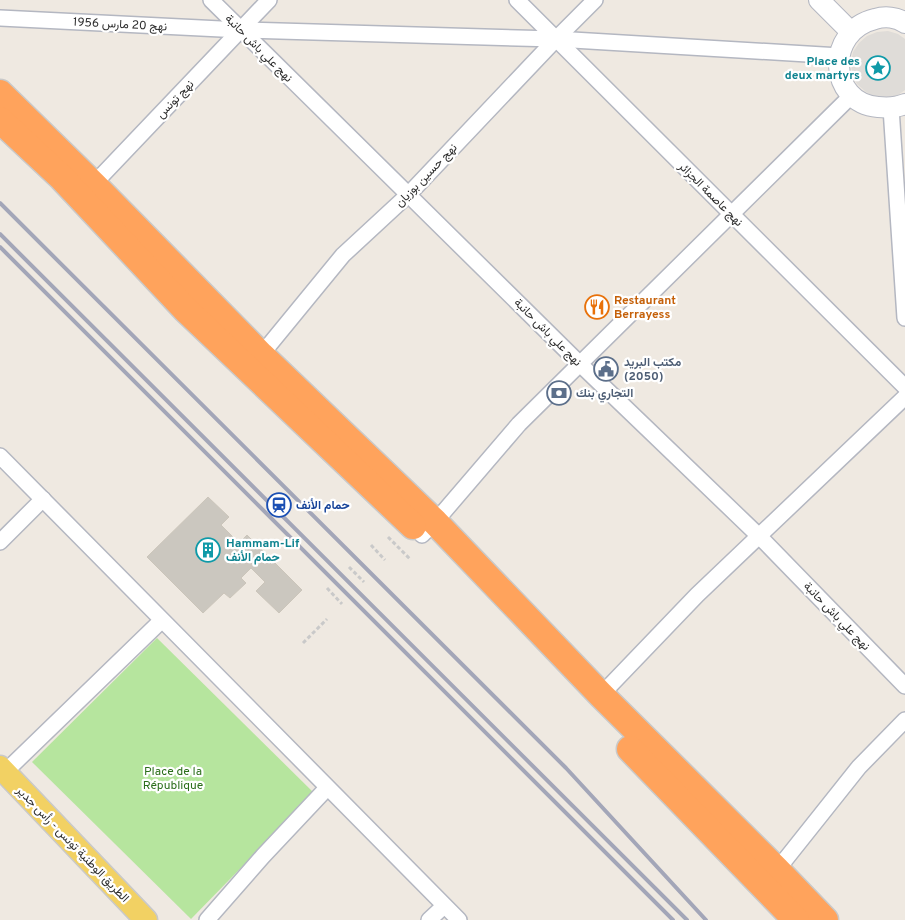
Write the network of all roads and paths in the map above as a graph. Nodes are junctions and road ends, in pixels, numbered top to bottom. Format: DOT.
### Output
graph roads {
  1 [pos="211,0"];
  2 [pos="269,0"];
  3 [pos="517,0"];
  4 [pos="595,0"];
  5 [pos="819,0"];
  6 [pos="0,18"];
  7 [pos="905,23"];
  8 [pos="241,30"];
  9 [pos="850,32"];
  10 [pos="556,39"];
  11 [pos="840,56"];
  12 [pos="0,93"];
  13 [pos="852,95"];
  14 [pos="898,106"];
  15 [pos="0,120"];
  16 [pos="88,191"];
  17 [pos="409,194"];
  18 [pos="732,215"];
  19 [pos="905,318"];
  20 [pos="262,355"];
  21 [pos="581,364"];
  22 [pos="905,388"];
  23 [pos="905,397"];
  24 [pos="0,456"];
  25 [pos="43,499"];
  26 [pos="429,528"];
  27 [pos="388,537"];
  28 [pos="760,537"];
  29 [pos="0,542"];
  30 [pos="371,545"];
  31 [pos="410,559"];
  32 [pos="385,560"];
  33 [pos="349,567"];
  34 [pos="364,582"];
  35 [pos="327,588"];
  36 [pos="342,604"];
  37 [pos="327,619"];
  38 [pos="161,621"];
  39 [pos="303,643"];
  40 [pos="905,686"];
  41 [pos="601,695"];
  42 [pos="905,720"];
  43 [pos="2,770"];
  44 [pos="327,788"];
  45 [pos="777,870"];
  46 [pos="444,906"];
  47 [pos="146,920"];
  48 [pos="207,920"];
  49 [pos="429,920"];
  50 [pos="459,920"];
  51 [pos="796,920"];
  52 [pos="825,920"];
  1 -- 8 [label="street, نهج علي باش حانبة"];
  2 -- 8 [label="street, نهج تونس"];
  3 -- 10 [label="street, نهج عاصمة الجزائر"];
  4 -- 10 [label="street, نهج حسين بوزيان"];
  5 -- 9 [label="street"];
  6 -- 8 [label="street, نهج 20 مارس 1956"];
  7 -- 9 [label="street"];
  8 -- 10 [label="street, نهج 20 مارس 1956"];
  8 -- 16 [label="street, نهج تونس"];
  8 -- 17 [label="street, نهج علي باش حانبة"];
  9 -- 11 [label="street"];
  10 -- 11 [label="street, نهج 20 مارس 1956"];
  10 -- 17 [label="street, نهج حسين بوزيان"];
  10 -- 18 [label="street, نهج عاصمة الجزائر"];
  11 -- 13 [label="street"];
  12 -- 16 [label="highway"];
  13 -- 14 [label="street"];
  13 -- 18 [label="street"];
  14 -- 19 [label="street"];
  15 -- 16 [label="highway"];
  16 -- 20 [label="highway"];
  16 -- 26 [label="highway"];
  17 -- 20 [label="street, نهج حسين بوزيان"];
  17 -- 21 [label="street, نهج علي باش حانبة"];
  18 -- 21 [label="street"];
  18 -- 22 [label="street, نهج عاصمة الجزائر"];
  20 -- 26 [label="highway"];
  21 -- 26 [label="street"];
  21 -- 28 [label="street, نهج علي باش حانبة"];
  23 -- 28 [label="street"];
  24 -- 25 [label="street"];
  25 -- 29 [label="street"];
  25 -- 38 [label="street"];
  26 -- 41 [label="highway"];
  26 -- 51 [label="highway"];
  27 -- 31 [label="path"];
  28 -- 40 [label="street, نهج علي باش حانبة"];
  28 -- 41 [label="street"];
  30 -- 32 [label="path"];
  33 -- 34 [label="path"];
  35 -- 36 [label="path"];
  37 -- 39 [label="path"];
  38 -- 43 [label="street"];
  38 -- 44 [label="street"];
  41 -- 45 [label="highway"];
  42 -- 45 [label="street"];
  43 -- 47 [label="main road, الطريق الوطنية تونس - رأس جدير"];
  44 -- 46 [label="street"];
  44 -- 48 [label="street"];
  45 -- 52 [label="highway"];
  46 -- 49 [label="street"];
  46 -- 50 [label="street"];
}
